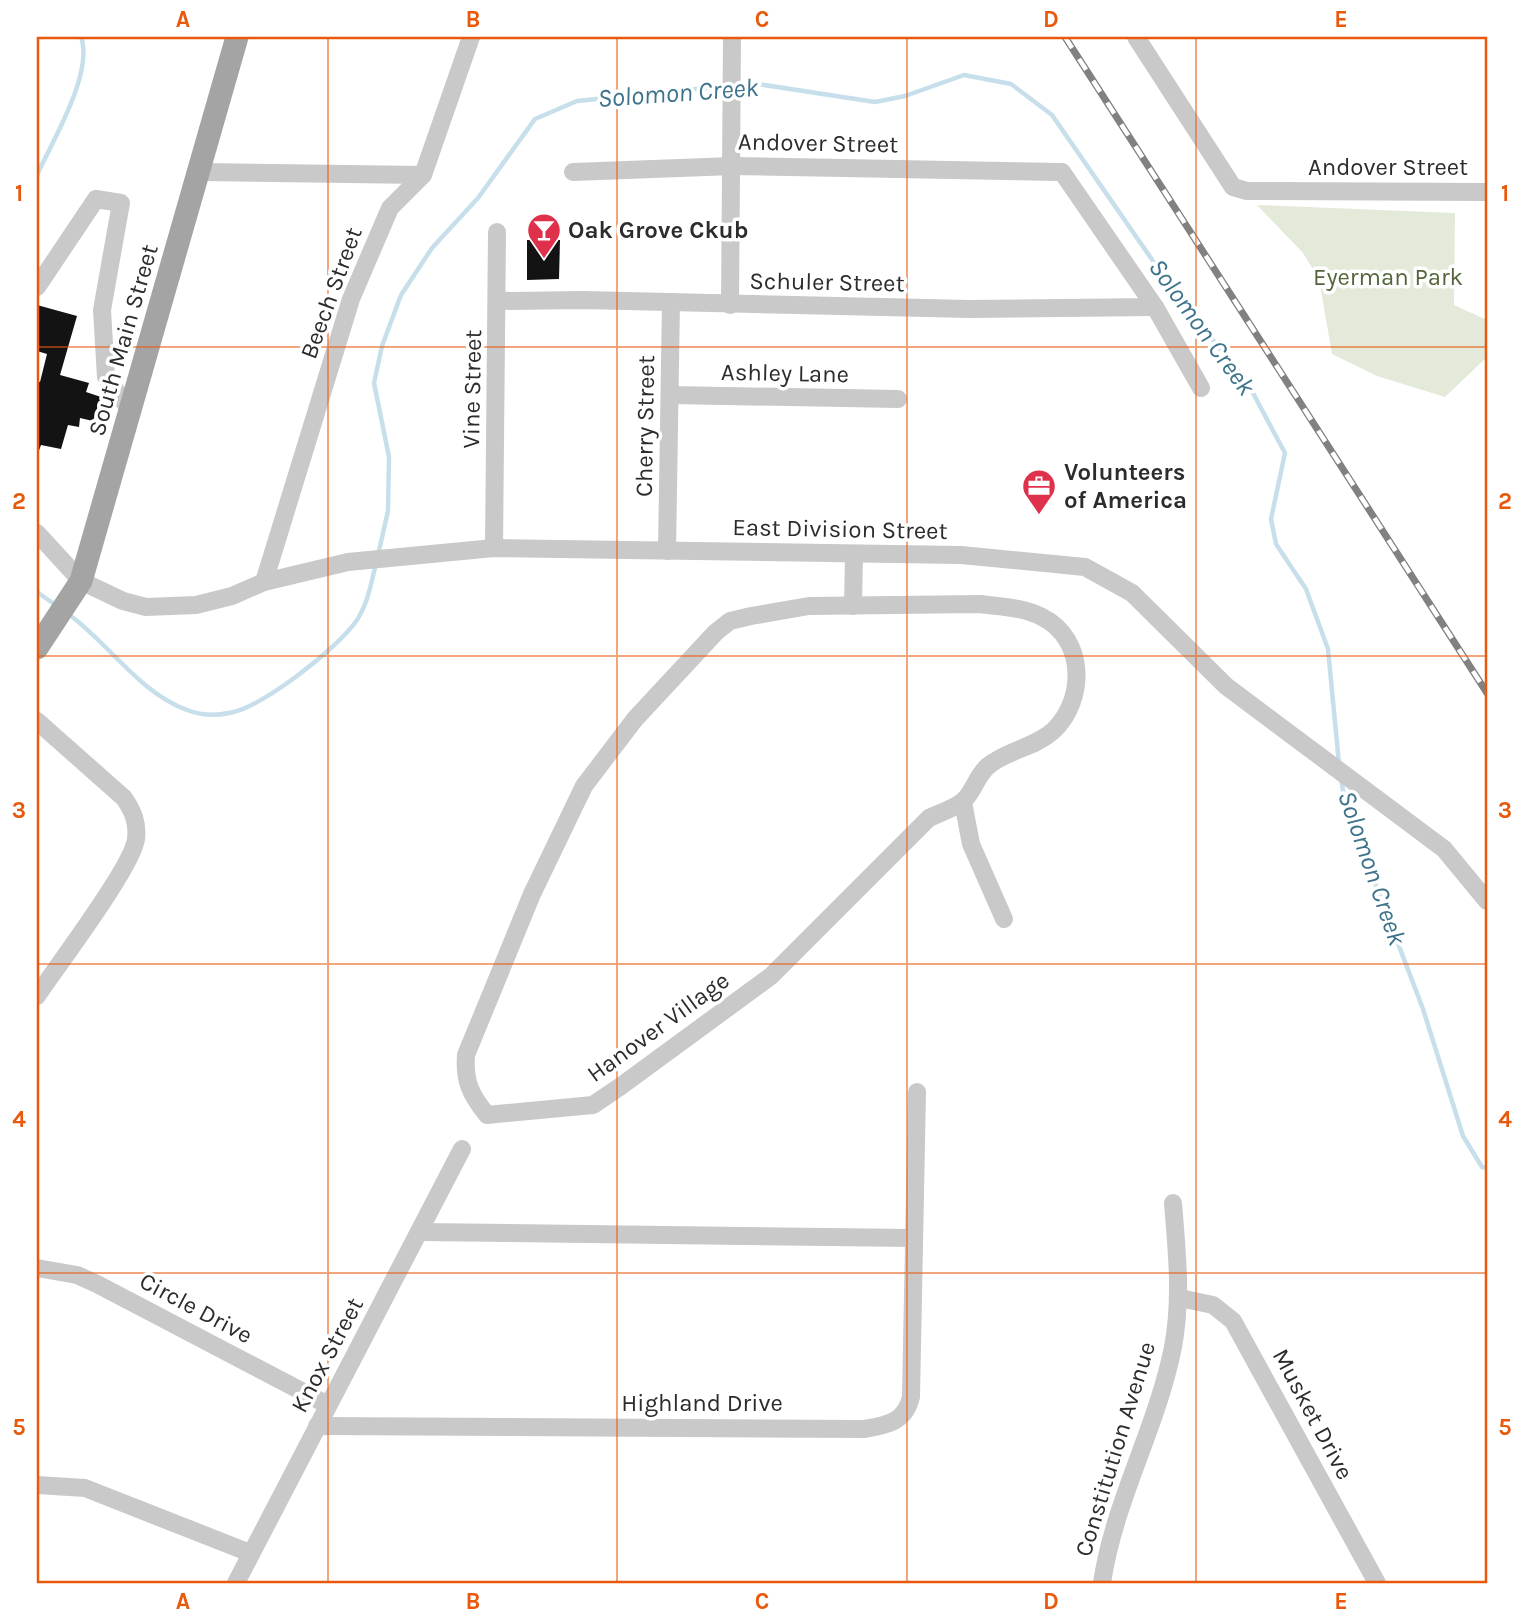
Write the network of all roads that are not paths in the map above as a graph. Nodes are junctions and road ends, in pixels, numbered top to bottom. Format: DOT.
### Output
graph roads {
  1 [pos="237,37"];
  2 [pos="471,37"];
  3 [pos="732,37"];
  4 [pos="1136,37"];
  5 [pos="733,166"];
  6 [pos="199,172"];
  7 [pos="573,172"];
  8 [pos="423,175"];
  9 [pos="1487,192"];
  10 [pos="497,232"];
  11 [pos="37,287"];
  12 [pos="498,301"];
  13 [pos="671,302"];
  14 [pos="730,305"];
  15 [pos="1154,307"];
  16 [pos="1201,388"];
  17 [pos="670,395"];
  18 [pos="898,400"];
  19 [pos="130,410"];
  20 [pos="37,533"];
  21 [pos="494,548"];
  22 [pos="667,551"];
  23 [pos="855,555"];
  24 [pos="264,582"];
  25 [pos="76,591"];
  26 [pos="853,606"];
  27 [pos="37,648"];
  28 [pos="37,721"];
  29 [pos="963,802"];
  30 [pos="1487,901"];
  31 [pos="1004,919"];
  32 [pos="37,996"];
  33 [pos="917,1092"];
  34 [pos="462,1149"];
  35 [pos="1173,1203"];
  36 [pos="419,1231"];
  37 [pos="914,1238"];
  38 [pos="37,1268"];
  39 [pos="1180,1298"];
  40 [pos="328,1405"];
  41 [pos="317,1426"];
  42 [pos="37,1485"];
  43 [pos="250,1553"];
  44 [pos="236,1583"];
  45 [pos="1102,1583"];
  46 [pos="1377,1583"];
  1 -- 6 [label="main road, South Main Street"];
  2 -- 8 [label="street, Beech Street"];
  3 -- 5 [label="street"];
  4 -- 9 [label="street, Andover Street"];
  5 -- 7 [label="street, Andover Street"];
  5 -- 14 [label="street"];
  5 -- 15 [label="street, Andover Street"];
  6 -- 8 [label="street"];
  6 -- 19 [label="main road, South Main Street"];
  8 -- 24 [label="street, Beech Street"];
  10 -- 12 [label="street, Vine Street"];
  11 -- 19 [label="street"];
  12 -- 13 [label="street, Schuler Street"];
  12 -- 21 [label="street, Vine Street"];
  13 -- 14 [label="street, Schuler Street"];
  13 -- 17 [label="street, Cherry Street"];
  14 -- 15 [label="street, Schuler Street"];
  15 -- 16 [label="street"];
  17 -- 18 [label="street, Ashley Lane"];
  17 -- 22 [label="street, Cherry Street"];
  19 -- 25 [label="main road, South Main Street"];
  20 -- 25 [label="street"];
  21 -- 22 [label="street, East Division Street"];
  21 -- 24 [label="street, East Division Street"];
  22 -- 23 [label="street, East Division Street"];
  23 -- 26 [label="street"];
  23 -- 30 [label="street, East Division Street"];
  24 -- 25 [label="street, East Division Street"];
  25 -- 27 [label="main road, South Main Street"];
  26 -- 29 [label="street, Hanover Village"];
  26 -- 29 [label="street, Hanover Village"];
  28 -- 32 [label="street"];
  29 -- 31 [label="street"];
  33 -- 37 [label="street, Highland Drive"];
  34 -- 36 [label="street, Knox Street"];
  35 -- 39 [label="street, Constitution Avenue"];
  36 -- 37 [label="street"];
  36 -- 40 [label="street, Knox Street"];
  37 -- 41 [label="street, Highland Drive"];
  38 -- 40 [label="street, Circle Drive"];
  39 -- 45 [label="street, Constitution Avenue"];
  39 -- 46 [label="street, Musket Drive"];
  40 -- 41 [label="street, Knox Street"];
  41 -- 43 [label="street, Knox Street"];
  42 -- 43 [label="street"];
  43 -- 44 [label="street, Knox Street"];
}
